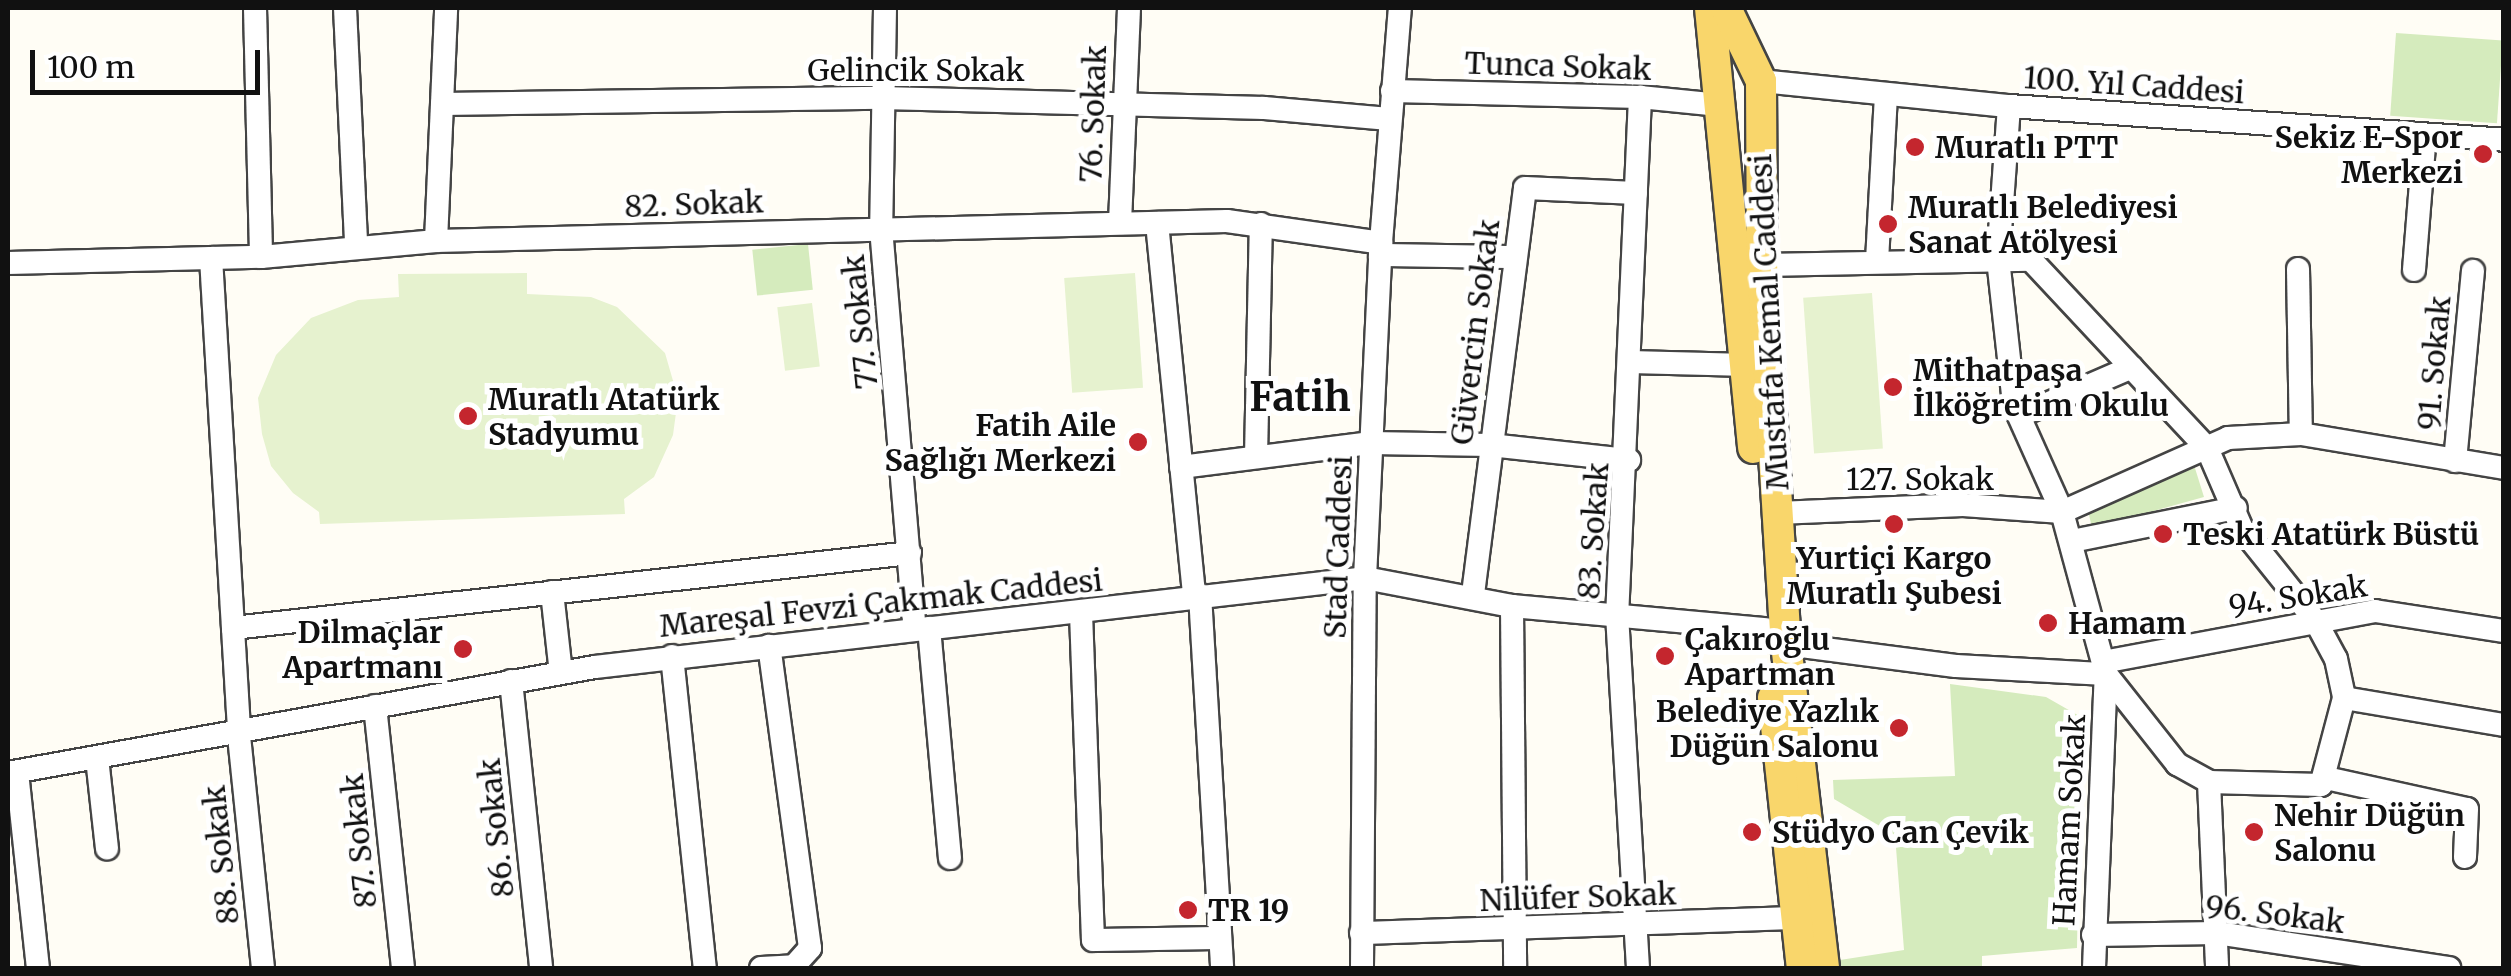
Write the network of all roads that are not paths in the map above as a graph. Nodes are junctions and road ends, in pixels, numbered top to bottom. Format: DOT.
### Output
graph roads {
  1 [pos="255,8"];
  2 [pos="345,8"];
  3 [pos="446,8"];
  4 [pos="886,8"];
  5 [pos="1128,8"];
  6 [pos="1400,8"];
  7 [pos="1710,8"];
  8 [pos="1726,8"];
  9 [pos="1716,60"];
  10 [pos="1758,79"];
  11 [pos="1392,91"];
  12 [pos="1640,96"];
  13 [pos="1886,96"];
  14 [pos="881,98"];
  15 [pos="1121,103"];
  16 [pos="442,104"];
  17 [pos="1720,105"];
  18 [pos="2009,106"];
  19 [pos="1390,119"];
  20 [pos="2504,140"];
  21 [pos="2424,147"];
  22 [pos="1636,194"];
  23 [pos="1120,223"];
  24 [pos="1157,223"];
  25 [pos="1261,224"];
  26 [pos="881,228"];
  27 [pos="436,241"];
  28 [pos="356,245"];
  29 [pos="1380,249"];
  30 [pos="260,257"];
  31 [pos="1512,257"];
  32 [pos="211,258"];
  33 [pos="1998,258"];
  34 [pos="1878,261"];
  35 [pos="8,263"];
  36 [pos="1762,265"];
  37 [pos="2298,268"];
  38 [pos="2414,270"];
  39 [pos="2473,271"];
  40 [pos="1632,362"];
  41 [pos="1748,365"];
  42 [pos="2132,368"];
  43 [pos="2020,416"];
  44 [pos="2301,434"];
  45 [pos="1371,444"];
  46 [pos="1490,445"];
  47 [pos="2207,448"];
  48 [pos="1256,457"];
  49 [pos="1629,460"];
  50 [pos="2454,461"];
  51 [pos="1181,466"];
  52 [pos="2504,468"];
  53 [pos="2236,508"];
  54 [pos="2062,512"];
  55 [pos="1778,513"];
  56 [pos="2072,542"];
  57 [pos="910,553"];
  58 [pos="1365,578"];
  59 [pos="552,592"];
  60 [pos="1473,594"];
  61 [pos="1196,595"];
  62 [pos="1512,606"];
  63 [pos="1081,613"];
  64 [pos="1617,618"];
  65 [pos="2314,620"];
  66 [pos="233,628"];
  67 [pos="922,628"];
  68 [pos="2504,630"];
  69 [pos="1776,637"];
  70 [pos="770,646"];
  71 [pos="672,656"];
  72 [pos="2105,668"];
  73 [pos="561,673"];
  74 [pos="511,681"];
  75 [pos="2344,698"];
  76 [pos="375,706"];
  77 [pos="2504,725"];
  78 [pos="239,736"];
  79 [pos="97,758"];
  80 [pos="12,773"];
  81 [pos="2209,782"];
  82 [pos="2323,782"];
  83 [pos="1797,812"];
  84 [pos="106,848"];
  85 [pos="2464,857"];
  86 [pos="950,858"];
  87 [pos="1796,918"];
  88 [pos="1636,926"];
  89 [pos="1514,930"];
  90 [pos="1361,932"];
  91 [pos="2217,933"];
  92 [pos="2093,935"];
  93 [pos="1220,938"];
  94 [pos="1812,960"];
  95 [pos="38,968"];
  96 [pos="262,968"];
  97 [pos="403,968"];
  98 [pos="541,968"];
  99 [pos="705,968"];
  100 [pos="762,968"];
  101 [pos="1222,968"];
  102 [pos="1362,968"];
  103 [pos="1516,968"];
  104 [pos="1638,968"];
  105 [pos="2094,968"];
  106 [pos="2216,968"];
  107 [pos="2449,968"];
  1 -- 30 [label="street"];
  2 -- 28 [label="street"];
  3 -- 16 [label="street"];
  4 -- 14 [label="street, 77. Sokak"];
  5 -- 15 [label="street, 76. Sokak"];
  6 -- 11 [label="street, Stad Caddesi"];
  7 -- 9 [label="main road, Mustafa Kemal Caddesi"];
  8 -- 10 [label="main road, Mustafa Kemal Caddesi"];
  9 -- 10 [label="main road"];
  9 -- 17 [label="main road, Mustafa Kemal Caddesi"];
  10 -- 13 [label="street, 100. Yıl Caddesi"];
  10 -- 17 [label="main road"];
  10 -- 36 [label="main road, Mustafa Kemal Caddesi"];
  11 -- 12 [label="street, Tunca Sokak"];
  11 -- 19 [label="street, Stad Caddesi"];
  12 -- 17 [label="street, Tunca Sokak"];
  12 -- 22 [label="street, 83. Sokak"];
  13 -- 18 [label="street, 100. Yıl Caddesi"];
  13 -- 34 [label="street"];
  14 -- 15 [label="street, Gelincik Sokak"];
  14 -- 16 [label="street, Gelincik Sokak"];
  14 -- 26 [label="street, 77. Sokak"];
  15 -- 19 [label="street, Gelincik Sokak"];
  15 -- 23 [label="street, 76. Sokak"];
  16 -- 27 [label="street"];
  17 -- 41 [label="main road, Mustafa Kemal Caddesi"];
  18 -- 20 [label="street, 100. Yıl Caddesi"];
  18 -- 33 [label="street"];
  19 -- 29 [label="street, Stad Caddesi"];
  21 -- 38 [label="street"];
  22 -- 31 [label="street, Güvercin Sokak"];
  22 -- 40 [label="street, 83. Sokak"];
  23 -- 24 [label="street, 82. Sokak"];
  23 -- 26 [label="street, 82. Sokak"];
  24 -- 25 [label="street, 82. Sokak"];
  24 -- 51 [label="street"];
  25 -- 29 [label="street, 82. Sokak"];
  25 -- 48 [label="street"];
  26 -- 27 [label="street, 82. Sokak"];
  26 -- 57 [label="street, 77. Sokak"];
  27 -- 28 [label="street, 82. Sokak"];
  28 -- 30 [label="street, 82. Sokak"];
  29 -- 31 [label="street, 82. Sokak"];
  29 -- 45 [label="street, Stad Caddesi"];
  30 -- 32 [label="street, 82. Sokak"];
  31 -- 46 [label="street, Güvercin Sokak"];
  32 -- 35 [label="street, 82. Sokak"];
  32 -- 66 [label="street, 88. Sokak"];
  33 -- 34 [label="street"];
  33 -- 42 [label="street"];
  33 -- 43 [label="street"];
  34 -- 36 [label="street"];
  36 -- 55 [label="main road, Mustafa Kemal Caddesi"];
  37 -- 44 [label="street"];
  39 -- 50 [label="street, 91. Sokak"];
  40 -- 41 [label="street"];
  40 -- 49 [label="street, 83. Sokak"];
  41 -- 69 [label="main road, Mustafa Kemal Caddesi"];
  42 -- 43 [label="street"];
  42 -- 47 [label="street"];
  43 -- 54 [label="street"];
  44 -- 47 [label="street"];
  44 -- 50 [label="street"];
  45 -- 46 [label="street"];
  45 -- 48 [label="street"];
  45 -- 58 [label="street, Stad Caddesi"];
  46 -- 49 [label="street"];
  46 -- 60 [label="street, Güvercin Sokak"];
  47 -- 53 [label="street"];
  47 -- 54 [label="street"];
  48 -- 51 [label="street"];
  49 -- 64 [label="street, 83. Sokak"];
  50 -- 52 [label="street"];
  51 -- 61 [label="street"];
  53 -- 56 [label="street"];
  53 -- 65 [label="street"];
  54 -- 55 [label="street, 127. Sokak"];
  54 -- 56 [label="street"];
  55 -- 69 [label="main road, Mustafa Kemal Caddesi"];
  56 -- 72 [label="street"];
  57 -- 59 [label="street"];
  57 -- 67 [label="street, 77. Sokak"];
  58 -- 60 [label="street, Mareşal Fevzi Çakmak Caddesi"];
  58 -- 61 [label="street, Mareşal Fevzi Çakmak Caddesi"];
  58 -- 90 [label="street, Stad Caddesi"];
  59 -- 66 [label="street"];
  59 -- 73 [label="street"];
  60 -- 62 [label="street, Mareşal Fevzi Çakmak Caddesi"];
  61 -- 63 [label="street, Mareşal Fevzi Çakmak Caddesi"];
  61 -- 93 [label="street"];
  62 -- 64 [label="street, Mareşal Fevzi Çakmak Caddesi"];
  62 -- 89 [label="street"];
  63 -- 67 [label="street, Mareşal Fevzi Çakmak Caddesi"];
  63 -- 93 [label="street"];
  64 -- 69 [label="street, Mareşal Fevzi Çakmak Caddesi"];
  64 -- 88 [label="street, 83. Sokak"];
  65 -- 68 [label="street, 94. Sokak"];
  65 -- 72 [label="street, 94. Sokak"];
  65 -- 75 [label="street"];
  66 -- 78 [label="street, 88. Sokak"];
  67 -- 70 [label="street, Mareşal Fevzi Çakmak Caddesi"];
  67 -- 86 [label="street, 77. Sokak"];
  69 -- 72 [label="street, 94. Sokak"];
  69 -- 83 [label="main road, Mustafa Kemal Caddesi"];
  70 -- 71 [label="street, Mareşal Fevzi Çakmak Caddesi"];
  70 -- 100 [label="street"];
  71 -- 73 [label="street, Mareşal Fevzi Çakmak Caddesi"];
  71 -- 99 [label="street"];
  72 -- 81 [label="street"];
  72 -- 92 [label="street, Hamam Sokak"];
  73 -- 74 [label="street, Mareşal Fevzi Çakmak Caddesi"];
  74 -- 76 [label="street, Mareşal Fevzi Çakmak Caddesi"];
  74 -- 98 [label="street, 86. Sokak"];
  75 -- 77 [label="street"];
  75 -- 82 [label="street"];
  76 -- 78 [label="street, Mareşal Fevzi Çakmak Caddesi"];
  76 -- 97 [label="street, 87. Sokak"];
  78 -- 79 [label="street, Mareşal Fevzi Çakmak Caddesi"];
  78 -- 96 [label="street, 88. Sokak"];
  79 -- 80 [label="street, Mareşal Fevzi Çakmak Caddesi"];
  79 -- 84 [label="street"];
  80 -- 95 [label="street"];
  81 -- 82 [label="street"];
  81 -- 91 [label="street"];
  82 -- 85 [label="street"];
  83 -- 87 [label="main road, Mustafa Kemal Caddesi"];
  83 -- 94 [label="main road, Mustafa Kemal Caddesi"];
  87 -- 88 [label="street, Nilüfer Sokak"];
  87 -- 94 [label="main road, Mustafa Kemal Caddesi"];
  88 -- 89 [label="street, Nilüfer Sokak"];
  88 -- 104 [label="street, 83. Sokak"];
  89 -- 90 [label="street, Nilüfer Sokak"];
  89 -- 103 [label="street"];
  90 -- 102 [label="street, Stad Caddesi"];
  91 -- 92 [label="street, 96. Sokak"];
  91 -- 106 [label="street"];
  91 -- 107 [label="street, 96. Sokak"];
  92 -- 105 [label="street, Hamam Sokak"];
  93 -- 101 [label="street"];
}
